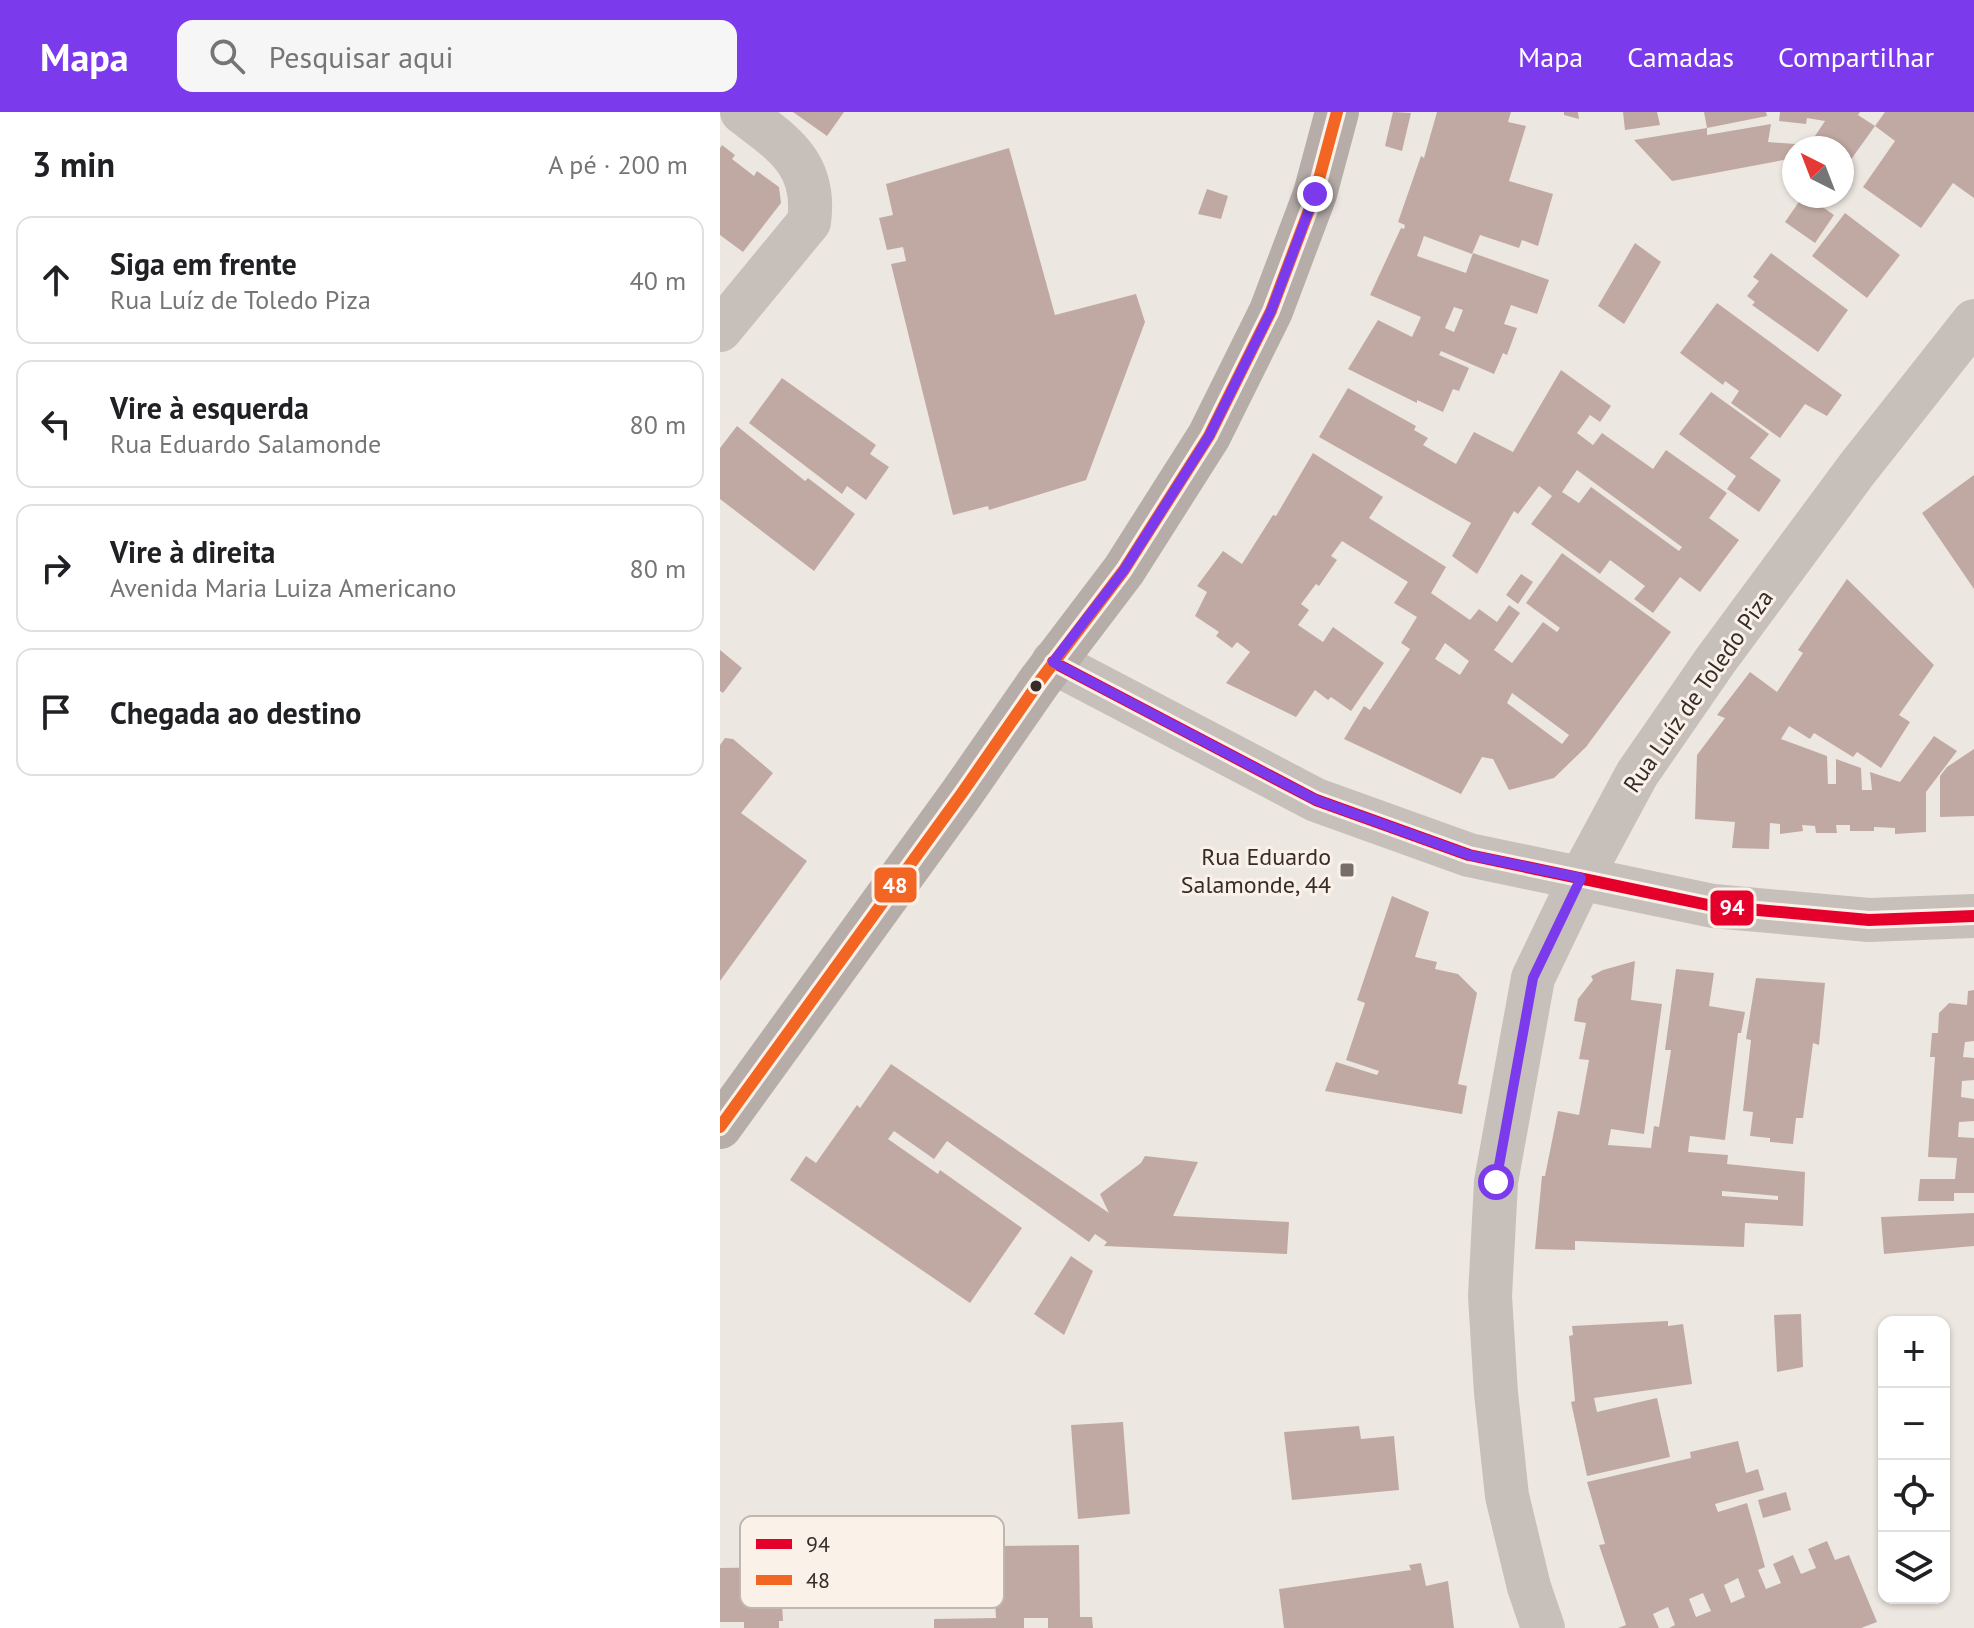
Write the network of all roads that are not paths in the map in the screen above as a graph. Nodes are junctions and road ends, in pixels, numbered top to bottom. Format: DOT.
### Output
graph roads {
  1 [pos="742,112"];
  2 [pos="1337,112"];
  3 [pos="1974,321"];
  4 [pos="720,330"];
  5 [pos="1958,361"];
  6 [pos="1053,662"];
  7 [pos="1581,878"];
  8 [pos="1974,916"];
  9 [pos="725,1108"];
  10 [pos="1543,1628"];
  1 -- 4 [label="street"];
  2 -- 6 [label="main road"];
  3 -- 5 [label="street, Rua Luíz de Toledo Piza"];
  5 -- 7 [label="street, Rua Luíz de Toledo Piza"];
  6 -- 7 [label="street"];
  6 -- 9 [label="main road"];
  7 -- 8 [label="street"];
  7 -- 10 [label="street, Rua Luíz de Toledo Piza"];
}
